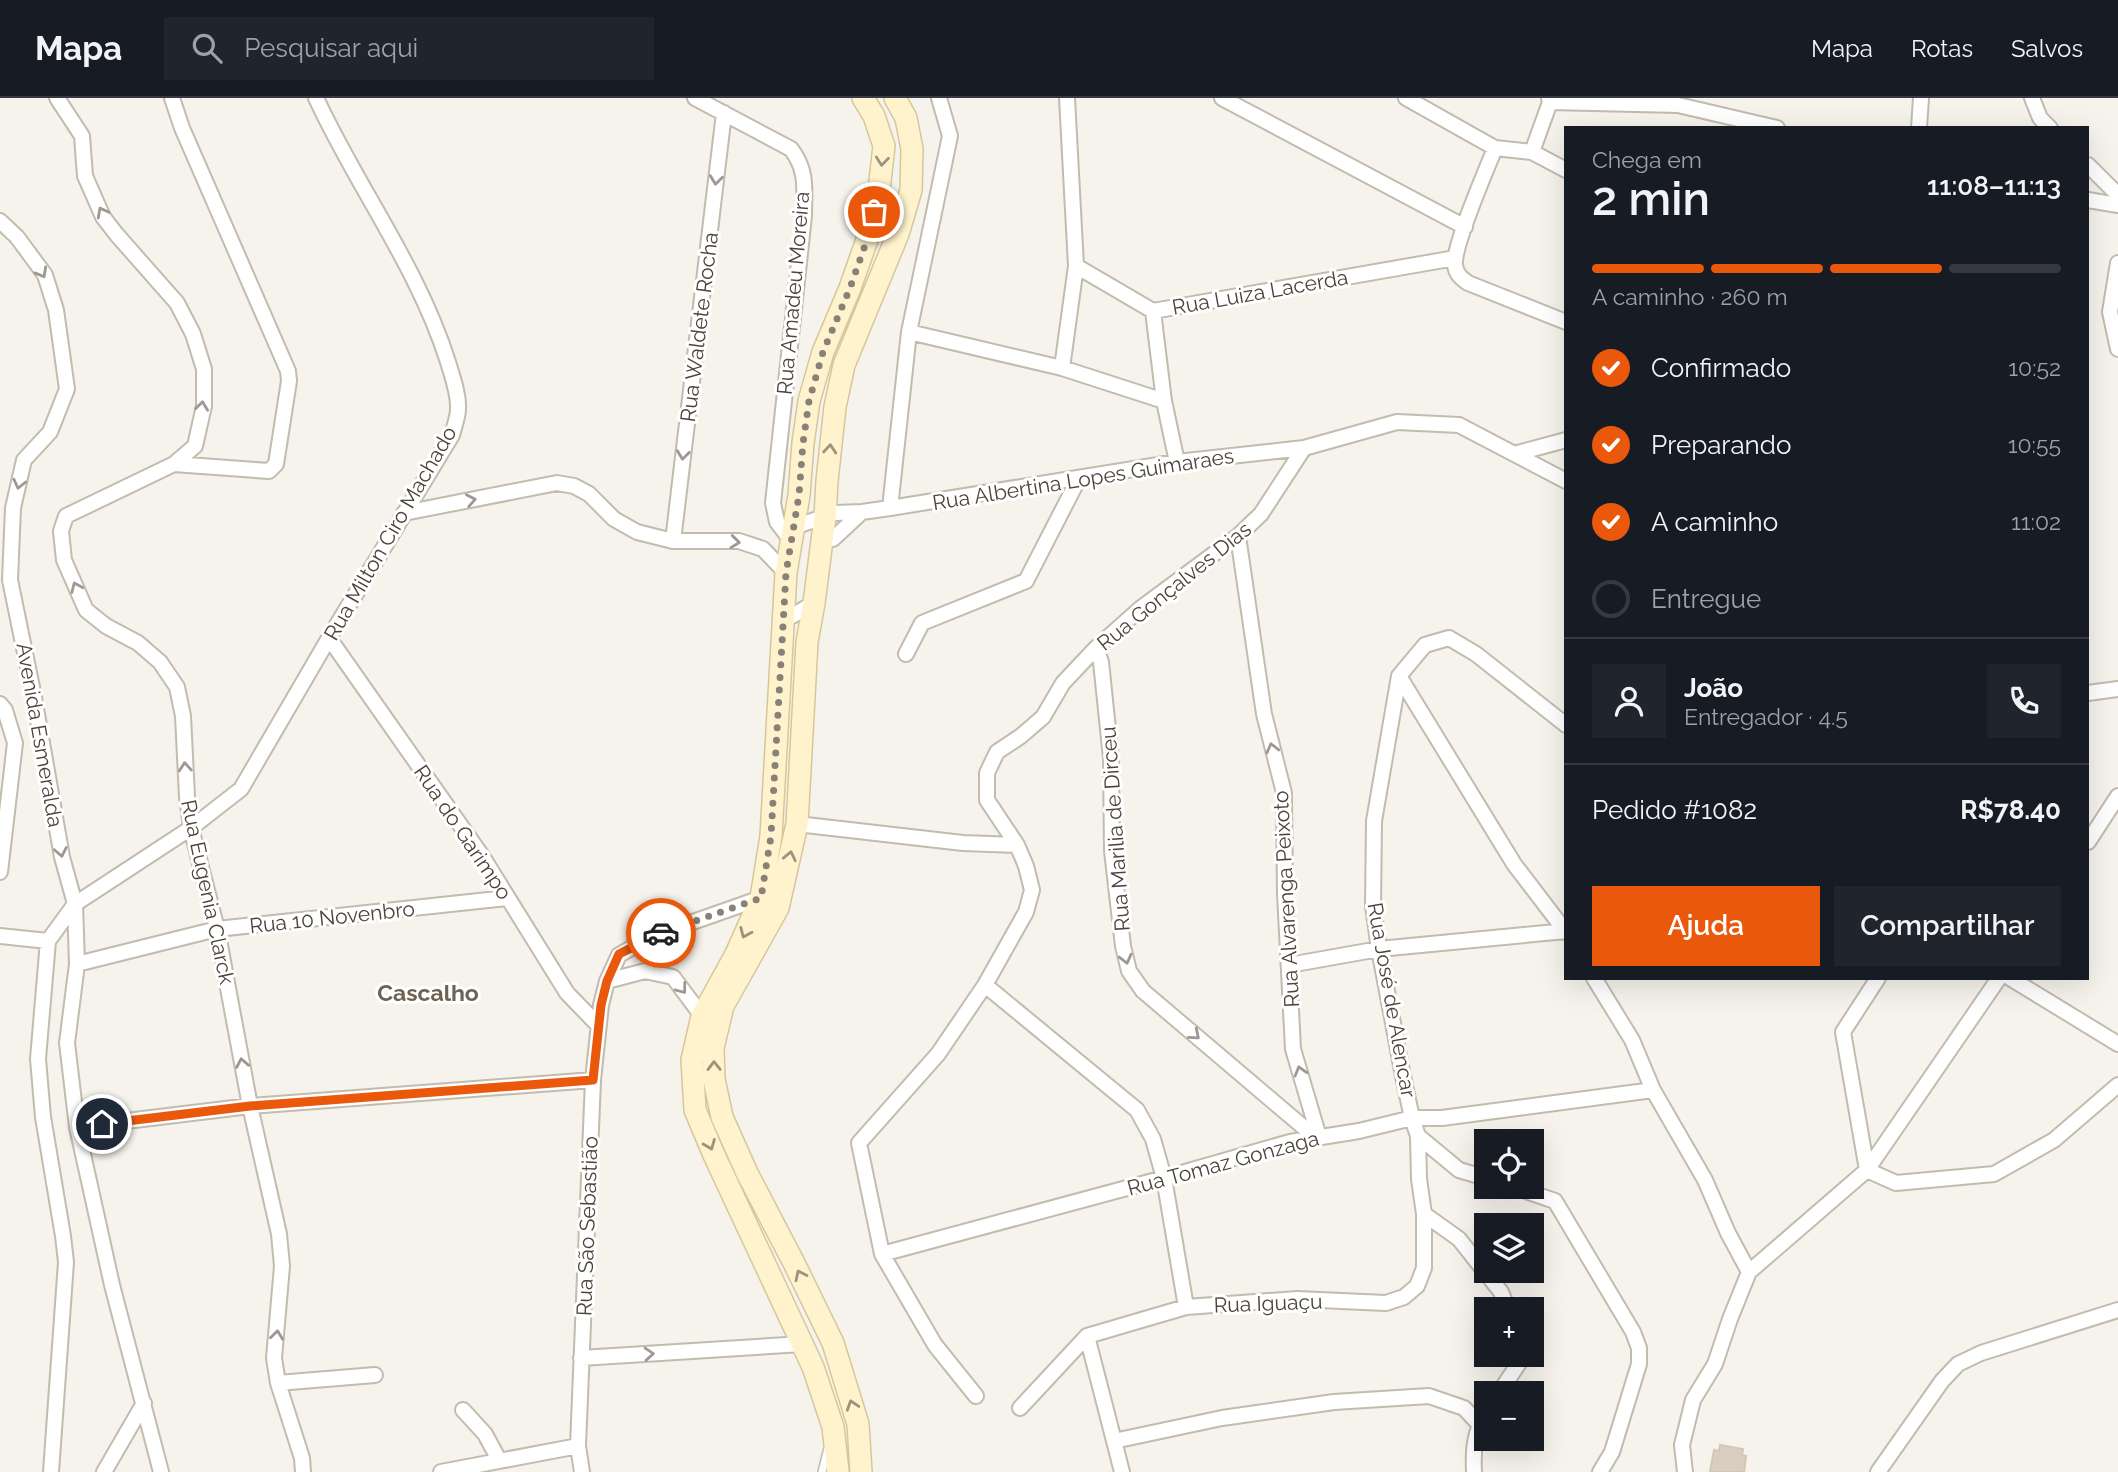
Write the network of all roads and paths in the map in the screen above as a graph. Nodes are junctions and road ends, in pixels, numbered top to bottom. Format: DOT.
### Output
graph roads {
  1 [pos="57,98"];
  2 [pos="173,98"];
  3 [pos="316,98"];
  4 [pos="695,98"];
  5 [pos="863,98"];
  6 [pos="895,98"];
  7 [pos="939,98"];
  8 [pos="1067,98"];
  9 [pos="1222,98"];
  10 [pos="1406,98"];
  11 [pos="1921,98"];
  12 [pos="2032,98"];
  13 [pos="1549,100"];
  14 [pos="724,113"];
  15 [pos="1768,126"];
  16 [pos="1919,126"];
  17 [pos="2048,126"];
  18 [pos="1494,148"];
  19 [pos="1532,152"];
  20 [pos="2089,166"];
  21 [pos="1564,169"];
  22 [pos="2118,195"];
  23 [pos="2089,200"];
  24 [pos="2118,205"];
  25 [pos="0,220"];
  26 [pos="1465,227"];
  27 [pos="1455,258"];
  28 [pos="2118,263"];
  29 [pos="1076,266"];
  30 [pos="1153,311"];
  31 [pos="1564,321"];
  32 [pos="909,332"];
  33 [pos="2118,349"];
  34 [pos="1062,368"];
  35 [pos="1164,401"];
  36 [pos="1564,440"];
  37 [pos="1304,448"];
  38 [pos="1514,453"];
  39 [pos="1177,462"];
  40 [pos="174,464"];
  41 [pos="1079,478"];
  42 [pos="1564,480"];
  43 [pos="890,508"];
  44 [pos="862,512"];
  45 [pos="404,513"];
  46 [pos="825,517"];
  47 [pos="793,535"];
  48 [pos="1238,536"];
  49 [pos="833,539"];
  50 [pos="673,541"];
  51 [pos="786,573"];
  52 [pos="814,603"];
  53 [pos="784,617"];
  54 [pos="329,638"];
  55 [pos="1096,648"];
  56 [pos="906,654"];
  57 [pos="1399,676"];
  58 [pos="2118,689"];
  59 [pos="2089,693"];
  60 [pos="0,704"];
  61 [pos="1564,723"];
  62 [pos="2118,796"];
  63 [pos="796,824"];
  64 [pos="191,828"];
  65 [pos="2089,840"];
  66 [pos="1017,845"];
  67 [pos="0,872"];
  68 [pos="507,898"];
  69 [pos="761,898"];
  70 [pos="75,904"];
  71 [pos="1564,928"];
  72 [pos="217,929"];
  73 [pos="1564,931"];
  74 [pos="0,936"];
  75 [pos="48,941"];
  76 [pos="1379,949"];
  77 [pos="77,964"];
  78 [pos="1289,965"];
  79 [pos="1595,980"];
  80 [pos="1877,980"];
  81 [pos="1998,980"];
  82 [pos="2013,980"];
  83 [pos="607,981"];
  84 [pos="985,985"];
  85 [pos="702,1016"];
  86 [pos="597,1024"];
  87 [pos="2118,1044"];
  88 [pos="593,1080"];
  89 [pos="2118,1085"];
  90 [pos="1653,1090"];
  91 [pos="250,1106"];
  92 [pos="1412,1118"];
  93 [pos="77,1127"];
  94 [pos="1418,1136"];
  95 [pos="1317,1137"];
  96 [pos="1867,1170"];
  97 [pos="1474,1174"];
  98 [pos="1164,1178"];
  99 [pos="1544,1197"];
  100 [pos="1424,1214"];
  101 [pos="882,1254"];
  102 [pos="1749,1272"];
  103 [pos="1503,1297"];
  104 [pos="1185,1307"];
  105 [pos="2118,1310"];
  106 [pos="1087,1336"];
  107 [pos="803,1344"];
  108 [pos="581,1358"];
  109 [pos="374,1375"];
  110 [pos="278,1383"];
  111 [pos="976,1396"];
  112 [pos="144,1403"];
  113 [pos="1020,1408"];
  114 [pos="463,1410"];
  115 [pos="1474,1414"];
  116 [pos="833,1427"];
  117 [pos="1114,1441"];
  118 [pos="1474,1445"];
  119 [pos="578,1446"];
  120 [pos="499,1460"];
  121 [pos="51,1472"];
  122 [pos="104,1472"];
  123 [pos="161,1472"];
  124 [pos="303,1472"];
  125 [pos="441,1472"];
  126 [pos="582,1472"];
  127 [pos="822,1472"];
  128 [pos="838,1472"];
  129 [pos="861,1472"];
  130 [pos="1122,1472"];
  131 [pos="1474,1472"];
  132 [pos="1601,1472"];
  133 [pos="1685,1472"];
  134 [pos="1878,1472"];
  40 -- 1 [label="street, Rua Eugenia Clarck, one-way"];
  2 -- 40 [label="street"];
  3 -- 45 [label="street, Rua Milton Ciro Machado"];
  4 -- 14 [label="street, Rua Amadeu Moreira"];
  5 -- 47 [label="main road, one-way"];
  46 -- 6 [label="main road, one-way"];
  7 -- 32 [label="street"];
  8 -- 29 [label="street"];
  9 -- 26 [label="street"];
  10 -- 18 [label="street"];
  11 -- 16 [label="street"];
  12 -- 17 [label="street"];
  13 -- 15 [label="street"];
  13 -- 19 [label="street"];
  14 -- 47 [label="street, Rua Amadeu Moreira"];
  14 -- 50 [label="street, Rua Waldete Rocha, one-way"];
  18 -- 19 [label="street"];
  18 -- 26 [label="street"];
  19 -- 21 [label="street"];
  20 -- 22 [label="street"];
  23 -- 24 [label="street"];
  25 -- 70 [label="street, Avenida Esmeralda, one-way"];
  26 -- 27 [label="street"];
  27 -- 30 [label="street, Rua Luiza Lacerda"];
  27 -- 31 [label="street"];
  28 -- 33 [label="street"];
  29 -- 30 [label="street, Rua Luiza Lacerda"];
  29 -- 34 [label="street"];
  30 -- 35 [label="street"];
  32 -- 34 [label="street"];
  32 -- 43 [label="street"];
  34 -- 35 [label="street"];
  35 -- 39 [label="street"];
  36 -- 38 [label="street"];
  37 -- 38 [label="street, Rua Albertina Lopes Guimaraes"];
  37 -- 39 [label="street, Rua Albertina Lopes Guimaraes"];
  37 -- 48 [label="street, Rua Gonçalves Dias"];
  38 -- 42 [label="street, Rua Albertina Lopes Guimaraes"];
  39 -- 41 [label="street, Rua Albertina Lopes Guimaraes"];
  64 -- 40 [label="street, Rua Eugenia Clarck, one-way"];
  41 -- 43 [label="street, Rua Albertina Lopes Guimaraes"];
  41 -- 56 [label="street"];
  43 -- 44 [label="street, Rua Albertina Lopes Guimaraes"];
  44 -- 46 [label="street, Rua Albertina Lopes Guimaraes"];
  44 -- 49 [label="street"];
  45 -- 50 [label="street, one-way"];
  45 -- 54 [label="street, Rua Milton Ciro Machado"];
  46 -- 47 [label="street, Rua Albertina Lopes Guimaraes"];
  46 -- 49 [label="street"];
  46 -- 52 [label="main road"];
  47 -- 51 [label="main road"];
  48 -- 55 [label="street, Rua Gonçalves Dias"];
  78 -- 48 [label="street, Rua Alvarenga Peixoto, one-way"];
  49 -- 52 [label="street"];
  50 -- 51 [label="street, one-way"];
  51 -- 53 [label="main road"];
  52 -- 53 [label="street"];
  52 -- 63 [label="main road"];
  53 -- 69 [label="main road"];
  54 -- 64 [label="street, Rua Milton Ciro Machado"];
  54 -- 68 [label="street, Rua do Garimpo"];
  55 -- 66 [label="street, Rua Gonçalves Dias"];
  55 -- 95 [label="street, Rua Marilia de Dirceu, one-way"];
  57 -- 61 [label="street"];
  57 -- 71 [label="street"];
  57 -- 76 [label="street, Rua José de Alencar"];
  58 -- 59 [label="street"];
  60 -- 67 [label="street"];
  62 -- 65 [label="street"];
  63 -- 66 [label="street"];
  129 -- 63 [label="main road, one-way"];
  64 -- 70 [label="street, Rua Milton Ciro Machado"];
  64 -- 72 [label="street, Rua Eugenia Clarck"];
  66 -- 84 [label="street, Rua Gonçalves Dias"];
  68 -- 72 [label="street, Rua 10 Novenbro"];
  68 -- 86 [label="street, Rua do Garimpo"];
  69 -- 83 [label="street, Rua São Sebastião"];
  69 -- 85 [label="main road, one-way"];
  70 -- 75 [label="street"];
  70 -- 77 [label="street, Avenida Esmeralda"];
  72 -- 77 [label="street, Rua 10 Novenbro"];
  91 -- 72 [label="street, Rua Eugenia Clarck, one-way"];
  73 -- 76 [label="street"];
  74 -- 75 [label="street"];
  75 -- 121 [label="street"];
  76 -- 78 [label="street"];
  76 -- 92 [label="street, Rua José de Alencar"];
  77 -- 93 [label="street, Avenida Esmeralda"];
  95 -- 78 [label="street, Rua Alvarenga Peixoto, one-way"];
  79 -- 90 [label="street"];
  80 -- 96 [label="street"];
  81 -- 96 [label="street"];
  82 -- 87 [label="street"];
  83 -- 85 [label="street, one-way"];
  83 -- 86 [label="street, Rua São Sebastião"];
  84 -- 98 [label="street"];
  84 -- 101 [label="street, Rua Gonçalves Dias"];
  85 -- 107 [label="main road, one-way"];
  86 -- 88 [label="street, Rua São Sebastião"];
  88 -- 91 [label="street"];
  88 -- 108 [label="street, Rua São Sebastião"];
  89 -- 96 [label="street"];
  90 -- 92 [label="street, Rua Tomaz Gonzaga"];
  90 -- 102 [label="street"];
  91 -- 93 [label="street"];
  110 -- 91 [label="street, Rua Eugenia Clarck, one-way"];
  92 -- 94 [label="street, Rua Iguaçu"];
  92 -- 95 [label="street, Rua Tomaz Gonzaga"];
  93 -- 112 [label="street, Avenida Esmeralda"];
  94 -- 97 [label="street"];
  94 -- 100 [label="street, Rua Iguaçu"];
  95 -- 98 [label="street, Rua Tomaz Gonzaga"];
  96 -- 102 [label="street"];
  98 -- 101 [label="street, Rua Tomaz Gonzaga"];
  98 -- 104 [label="street"];
  99 -- 132 [label="street"];
  100 -- 103 [label="street"];
  100 -- 104 [label="street, Rua Iguaçu"];
  101 -- 111 [label="street"];
  102 -- 133 [label="street"];
  104 -- 106 [label="street, Rua Iguaçu"];
  105 -- 134 [label="street"];
  106 -- 113 [label="street"];
  106 -- 117 [label="street"];
  108 -- 107 [label="street, one-way"];
  107 -- 116 [label="main road"];
  108 -- 119 [label="street, Rua São Sebastião"];
  109 -- 110 [label="street"];
  110 -- 124 [label="street, Rua Eugenia Clarck"];
  112 -- 122 [label="street"];
  112 -- 123 [label="street, Avenida Esmeralda"];
  114 -- 120 [label="street"];
  115 -- 117 [label="street"];
  116 -- 127 [label="lane"];
  116 -- 128 [label="main road"];
  117 -- 130 [label="street"];
  118 -- 131 [label="street"];
  119 -- 120 [label="street"];
  119 -- 126 [label="street, Rua São Sebastião"];
  120 -- 125 [label="street"];
}
